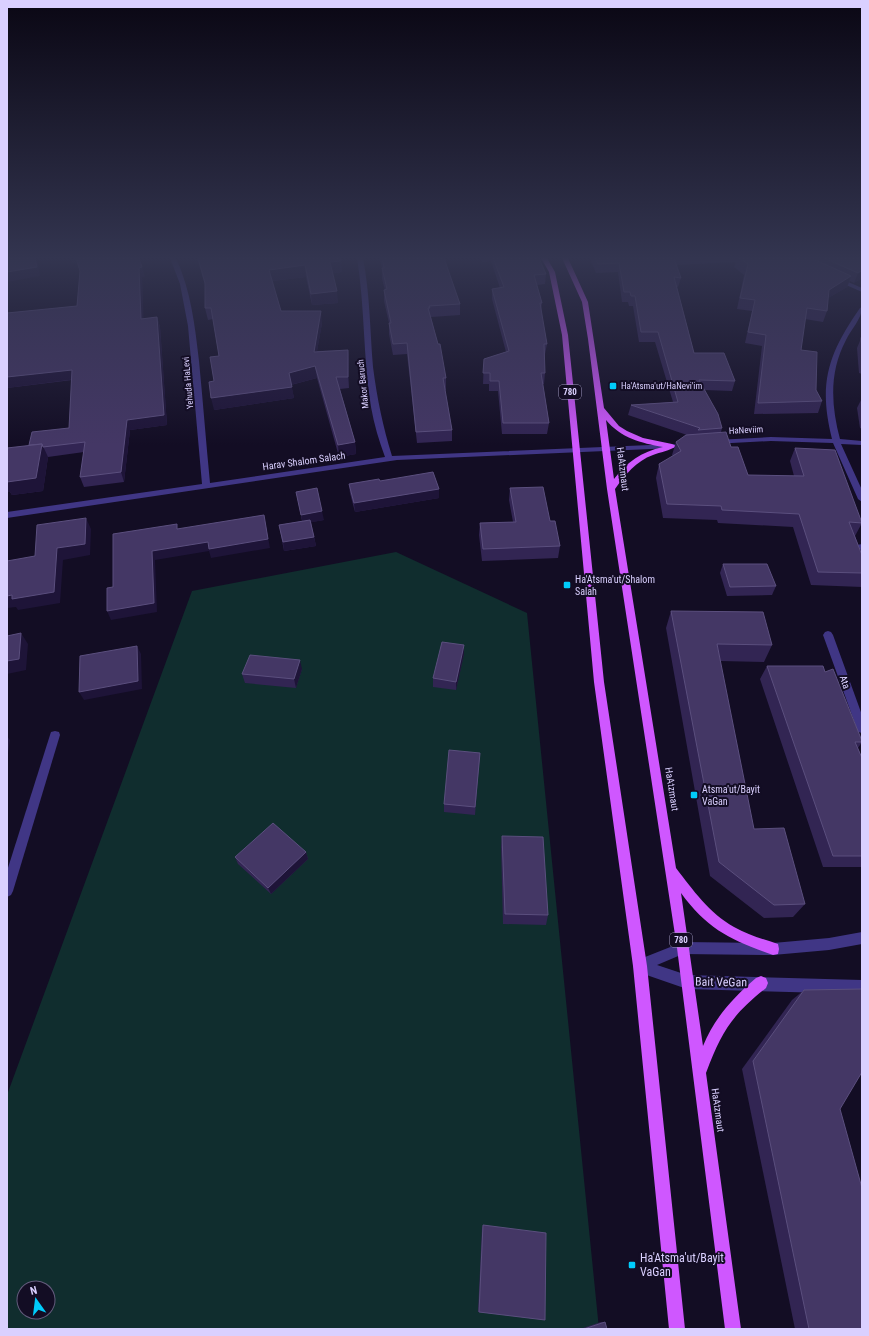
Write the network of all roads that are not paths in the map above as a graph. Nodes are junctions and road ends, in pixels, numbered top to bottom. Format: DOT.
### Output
graph roads {
  1 [pos="191,320"];
  2 [pos="367,320"];
  3 [pos="562,320"];
  4 [pos="588,320"];
  5 [pos="855,320"];
  6 [pos="602,409"];
  7 [pos="836,441"];
  8 [pos="708,443"];
  9 [pos="862,443"];
  10 [pos="675,446"];
  11 [pos="606,448"];
  12 [pos="576,449"];
  13 [pos="390,459"];
  14 [pos="206,486"];
  15 [pos="611,489"];
  16 [pos="862,499"];
  17 [pos="7,515"];
  18 [pos="828,635"];
  19 [pos="862,729"];
  20 [pos="55,735"];
  21 [pos="670,868"];
  22 [pos="7,891"];
  23 [pos="862,938"];
  24 [pos="683,948"];
  25 [pos="773,949"];
  26 [pos="640,966"];
  27 [pos="687,982"];
  28 [pos="761,983"];
  29 [pos="862,987"];
  30 [pos="699,1073"];
  31 [pos="677,1329"];
  32 [pos="733,1329"];
  1 -- 14 [label="street, Yehuda HaLevi"];
  2 -- 13 [label="street, Makor Baruch"];
  3 -- 12 [label="main road, 780"];
  4 -- 6 [label="main road, HaAtzmaut / 780"];
  5 -- 7 [label="street"];
  6 -- 10 [label="main road"];
  6 -- 11 [label="main road, HaAtzmaut / 780"];
  7 -- 8 [label="street, HaNeviim"];
  7 -- 9 [label="street, HaNeviim"];
  7 -- 16 [label="street"];
  10 -- 11 [label="street"];
  10 -- 15 [label="main road"];
  11 -- 12 [label="street, Harav Shalom Salach"];
  11 -- 15 [label="main road, HaAtzmaut / 780"];
  12 -- 13 [label="street, Harav Shalom Salach"];
  12 -- 26 [label="main road, 780"];
  13 -- 14 [label="street, Harav Shalom Salach"];
  14 -- 17 [label="street, Harav Shalom Salach"];
  15 -- 21 [label="main road, HaAtzmaut / 780"];
  18 -- 19 [label="street, Ata"];
  20 -- 22 [label="street"];
  21 -- 24 [label="main road, HaAtzmaut / 780"];
  21 -- 25 [label="main road"];
  23 -- 25 [label="street"];
  24 -- 25 [label="street"];
  24 -- 26 [label="street"];
  24 -- 27 [label="main road, HaAtzmaut / 780"];
  26 -- 27 [label="street, Bait VeGan"];
  26 -- 31 [label="main road, 780"];
  27 -- 28 [label="street, Bait VeGan"];
  27 -- 30 [label="main road, HaAtzmaut / 780"];
  28 -- 29 [label="street, Bait VeGan"];
  28 -- 30 [label="main road"];
  30 -- 32 [label="main road, HaAtzmaut / 780"];
}
